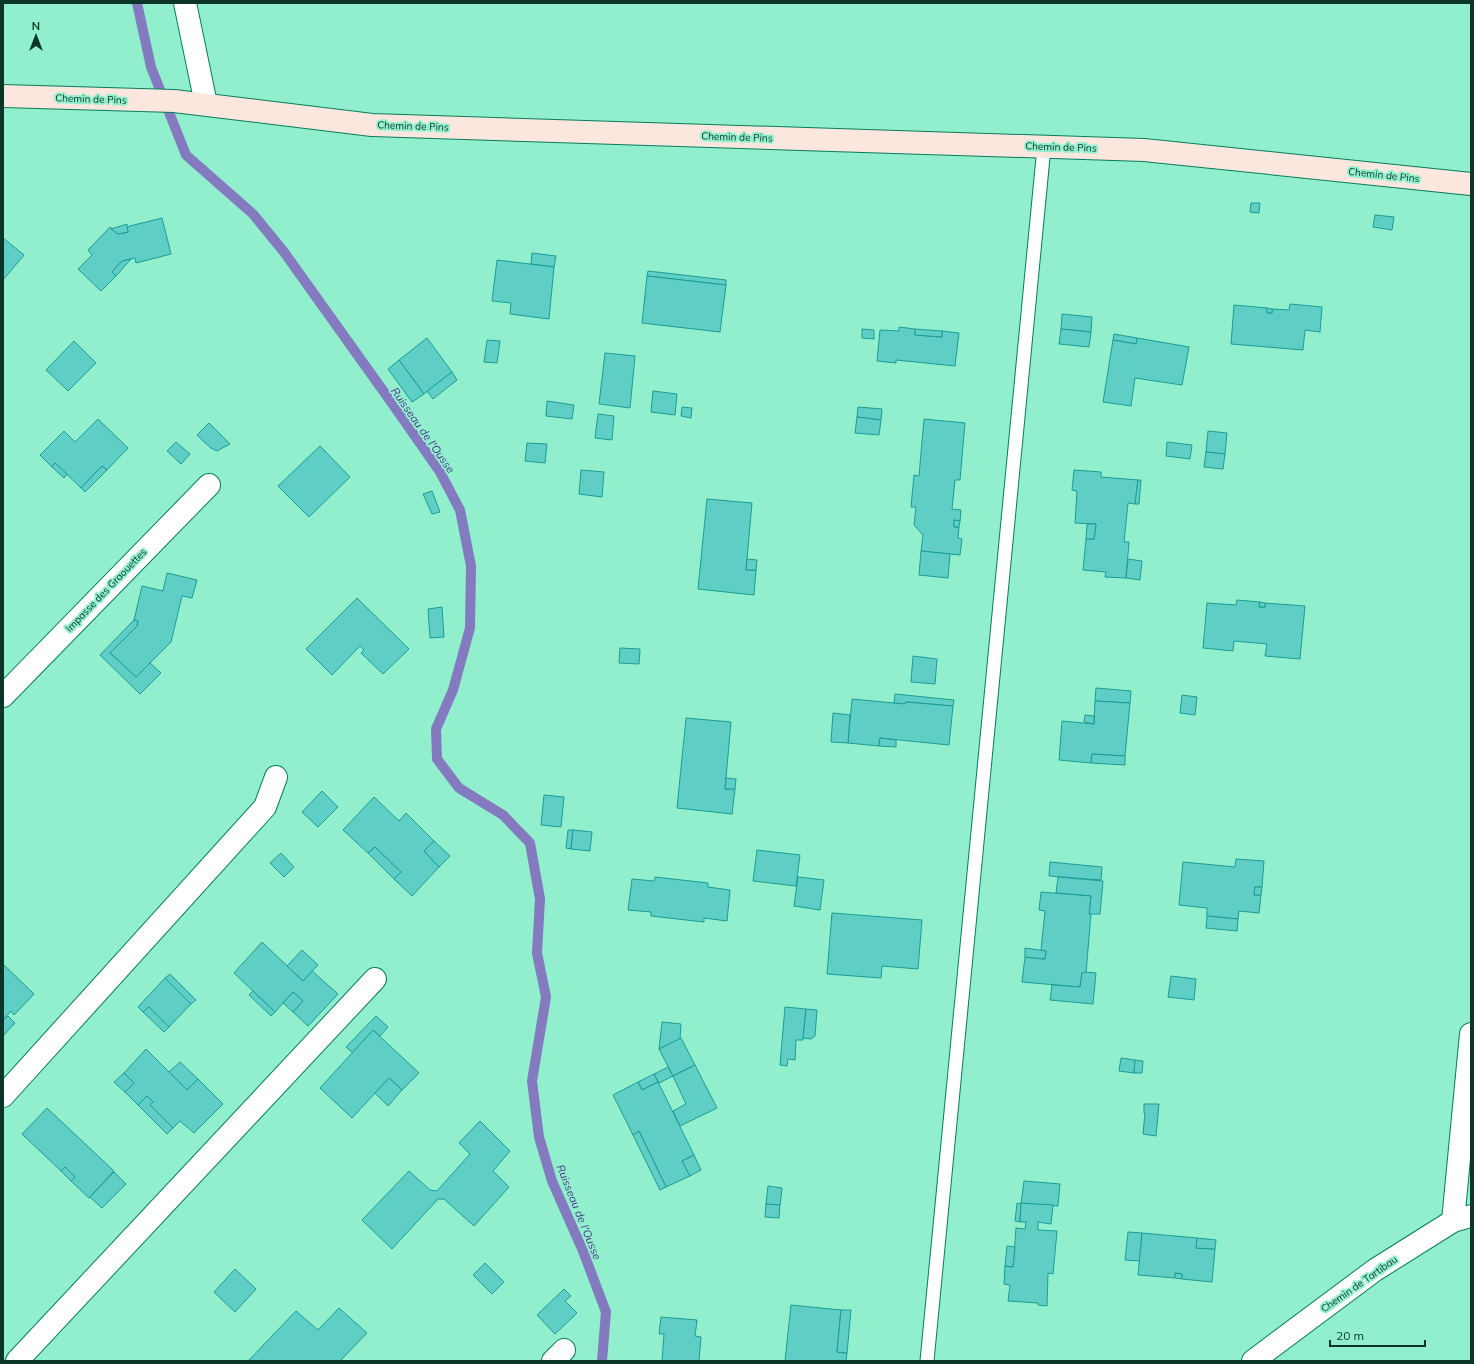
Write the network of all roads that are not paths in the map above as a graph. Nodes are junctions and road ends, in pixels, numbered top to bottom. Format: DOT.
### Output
graph roads {
  1 [pos="185,3"];
  2 [pos="3,96"];
  3 [pos="206,104"];
  4 [pos="1044,147"];
  5 [pos="1471,184"];
  6 [pos="209,485"];
  7 [pos="3,696"];
  8 [pos="276,777"];
  9 [pos="375,979"];
  10 [pos="1471,1034"];
  11 [pos="3,1096"];
  12 [pos="1462,1218"];
  13 [pos="17,1361"];
  14 [pos="927,1361"];
  15 [pos="1253,1361"];
  1 -- 3 [label="street"];
  2 -- 3 [label="street, Chemin de Pins"];
  3 -- 4 [label="street, Chemin de Pins"];
  4 -- 5 [label="street, Chemin de Pins"];
  4 -- 14 [label="lane"];
  6 -- 7 [label="street, Impasse des Graouettes"];
  8 -- 11 [label="street"];
  9 -- 13 [label="street"];
  10 -- 12 [label="street"];
  12 -- 15 [label="street, Chemin de Tartibau"];
}
